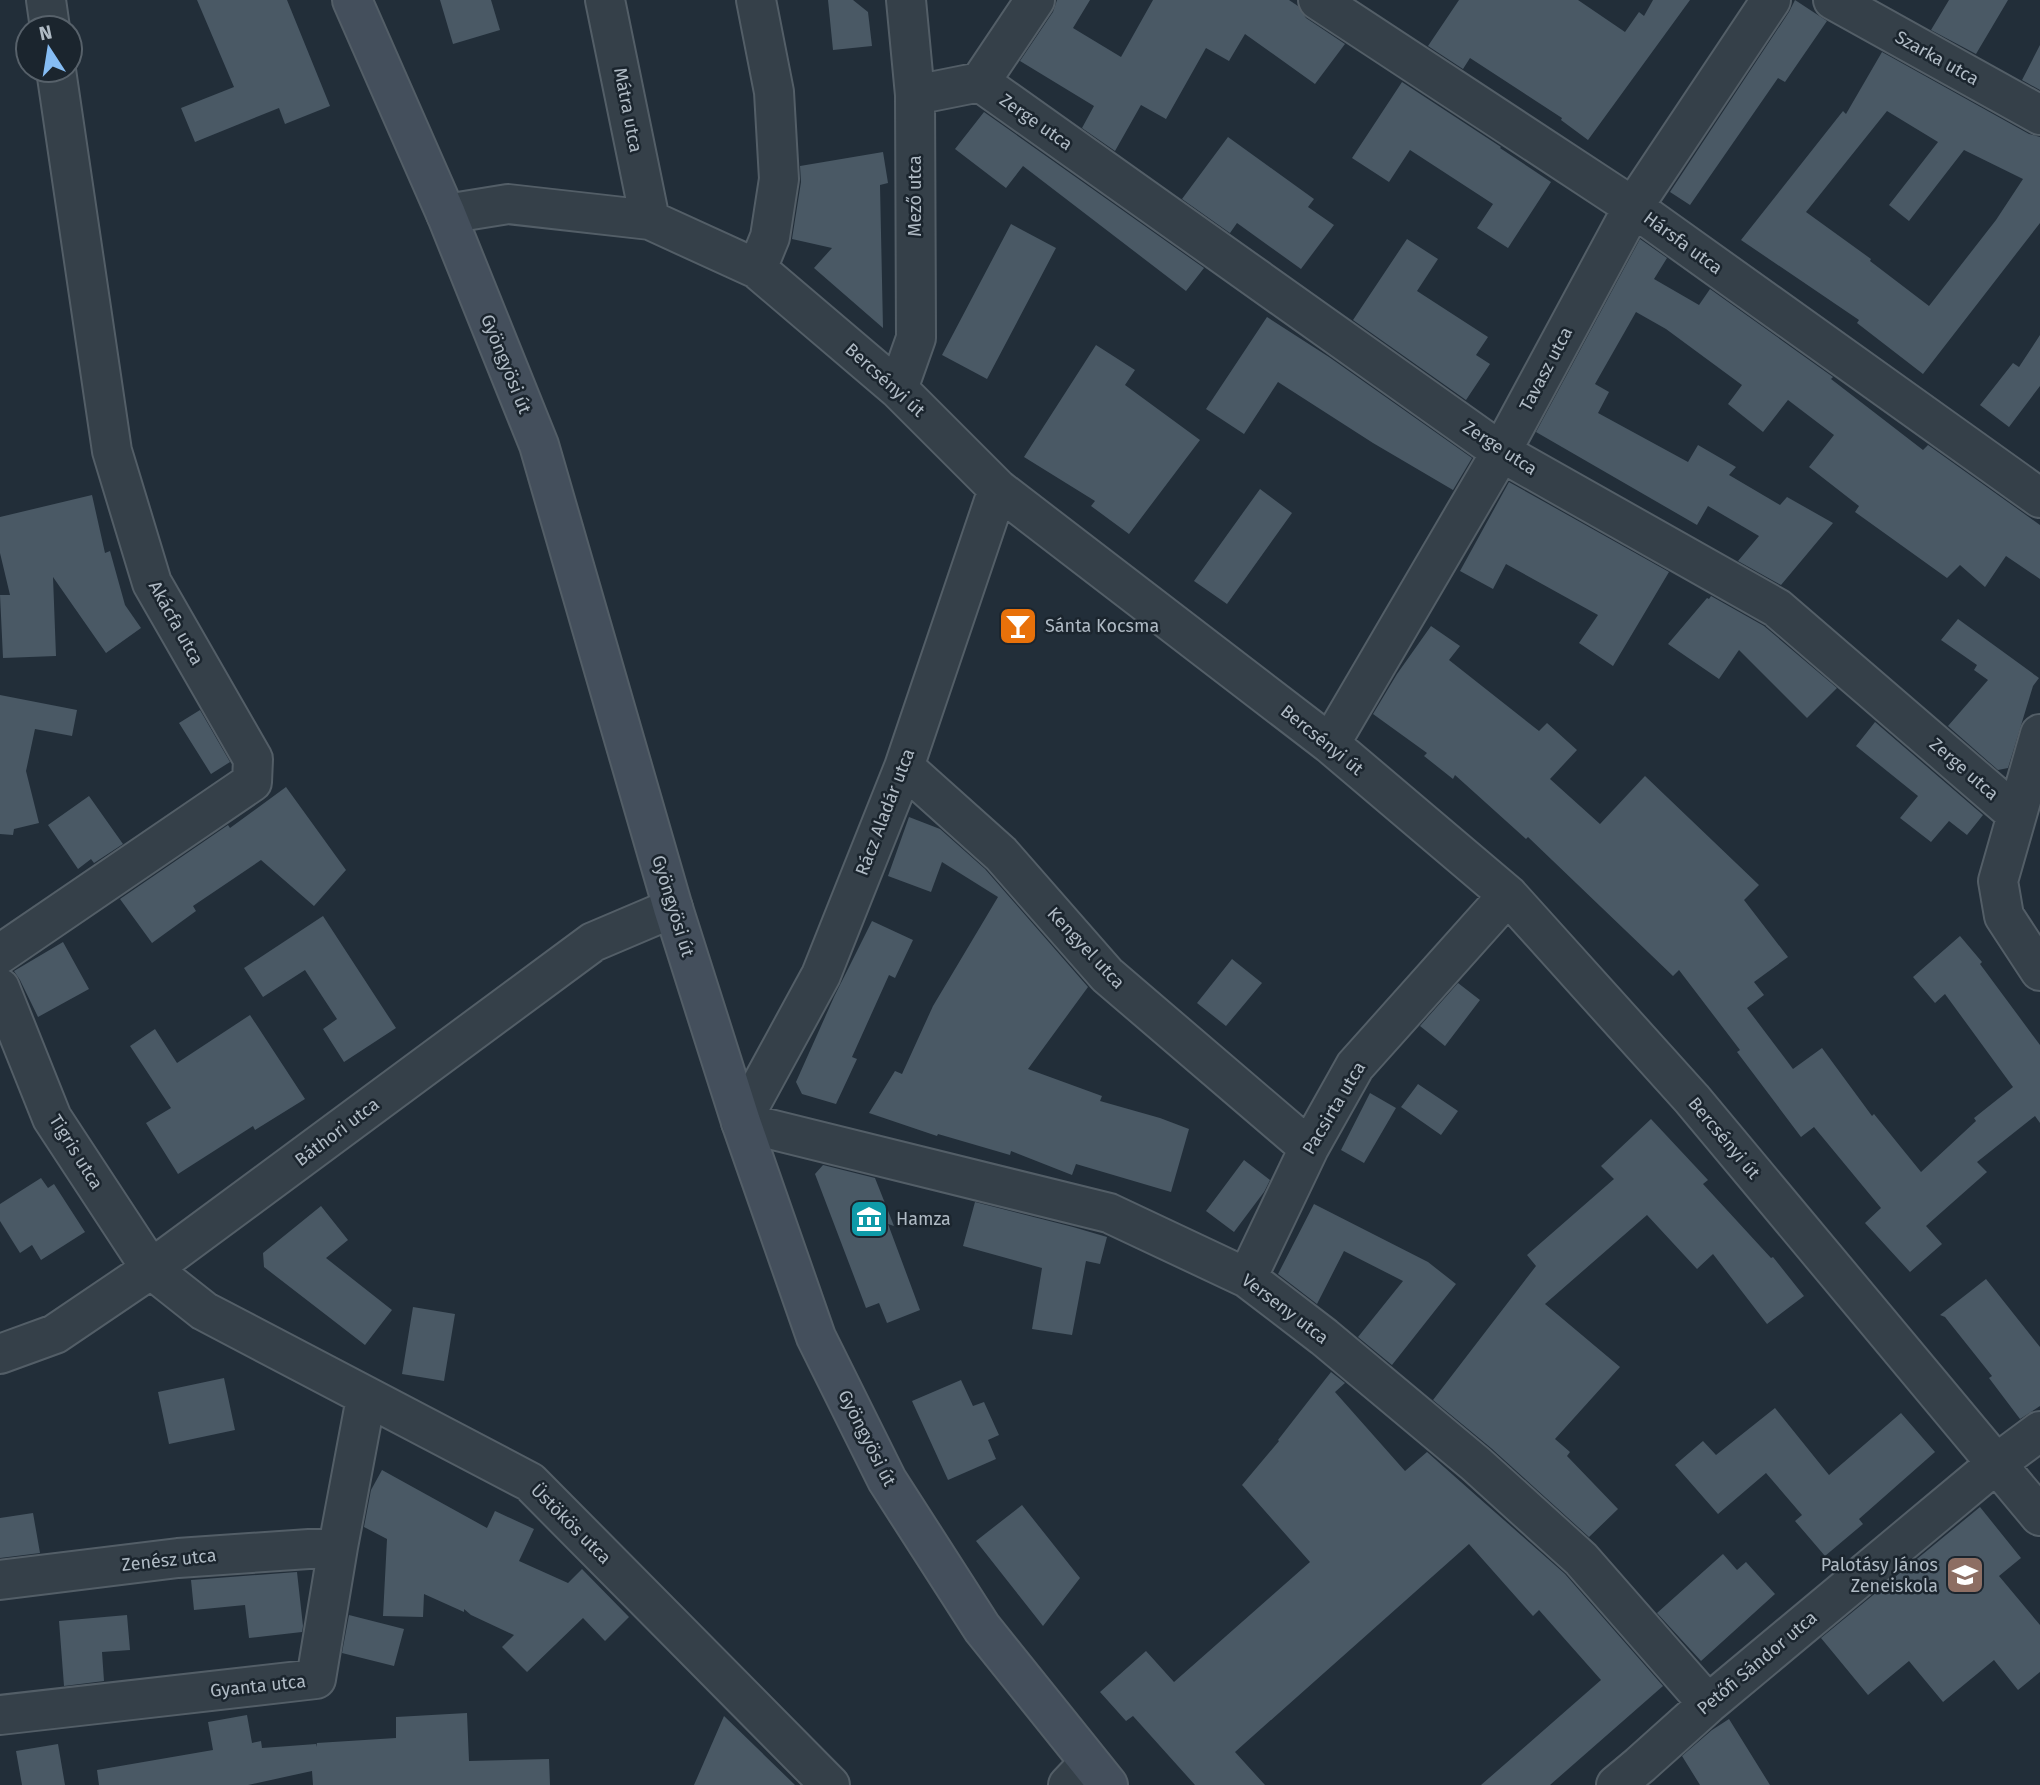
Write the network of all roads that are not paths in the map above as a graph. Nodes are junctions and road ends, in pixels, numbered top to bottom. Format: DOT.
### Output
graph roads {
  1 [pos="352,0"];
  2 [pos="605,0"];
  3 [pos="756,0"];
  4 [pos="906,0"];
  5 [pos="1035,0"];
  6 [pos="1318,0"];
  7 [pos="1771,0"];
  8 [pos="1833,0"];
  9 [pos="980,82"];
  10 [pos="58,84"];
  11 [pos="915,94"];
  12 [pos="2040,115"];
  13 [pos="1633,207"];
  14 [pos="446,214"];
  15 [pos="650,220"];
  16 [pos="757,269"];
  17 [pos="898,389"];
  18 [pos="1502,452"];
  19 [pos="999,489"];
  20 [pos="2040,498"];
  21 [pos="2040,734"];
  22 [pos="1329,744"];
  23 [pos="904,767"];
  24 [pos="2016,814"];
  25 [pos="1508,895"];
  26 [pos="673,908"];
  27 [pos="0,954"];
  28 [pos="2040,971"];
  29 [pos="0,988"];
  30 [pos="741,1122"];
  31 [pos="1309,1148"];
  32 [pos="151,1269"];
  33 [pos="1247,1278"];
  34 [pos="0,1354"];
  35 [pos="366,1398"];
  36 [pos="2040,1431"];
  37 [pos="1997,1463"];
  38 [pos="2040,1516"];
  39 [pos="338,1547"];
  40 [pos="0,1580"];
  41 [pos="1708,1704"];
  42 [pos="0,1715"];
  43 [pos="1088,1778"];
  44 [pos="1636,1778"];
  45 [pos="818,1780"];
  1 -- 14 [label="street, Gyöngyösi út"];
  2 -- 15 [label="street, Mátra utca"];
  3 -- 16 [label="street"];
  4 -- 11 [label="street, Mező utca"];
  5 -- 9 [label="street"];
  6 -- 13 [label="street, Hársfa utca"];
  7 -- 13 [label="street, Tavasz utca"];
  8 -- 12 [label="street, Szarka utca"];
  9 -- 11 [label="street"];
  9 -- 18 [label="street, Zerge utca"];
  10 -- 27 [label="street, Akácfa utca"];
  11 -- 17 [label="street, Mező utca"];
  13 -- 18 [label="street, Tavasz utca"];
  13 -- 20 [label="street, Hársfa utca"];
  14 -- 15 [label="street, Bercsényi út"];
  14 -- 26 [label="street, Gyöngyösi út"];
  15 -- 16 [label="street, Bercsényi út"];
  16 -- 17 [label="street, Bercsényi út"];
  17 -- 19 [label="street, Bercsényi út"];
  18 -- 22 [label="street, Tavasz utca"];
  18 -- 24 [label="street, Zerge utca"];
  19 -- 22 [label="street, Bercsényi út"];
  19 -- 23 [label="street, Rácz Aladár utca"];
  21 -- 24 [label="street"];
  22 -- 25 [label="street, Bercsényi út"];
  23 -- 30 [label="street, Rácz Aladár utca"];
  23 -- 31 [label="street, Kengyel utca"];
  24 -- 28 [label="street"];
  25 -- 31 [label="street, Pacsirta utca"];
  25 -- 37 [label="street, Bercsényi út"];
  26 -- 30 [label="street, Gyöngyösi út"];
  26 -- 32 [label="street, Báthori utca"];
  29 -- 32 [label="street, Tigris utca"];
  30 -- 33 [label="street, Verseny utca"];
  30 -- 43 [label="street, Gyöngyösi út"];
  31 -- 33 [label="street, Pacsirta utca"];
  32 -- 34 [label="street, Báthori utca"];
  32 -- 35 [label="street, Üstökös utca"];
  33 -- 41 [label="street, Verseny utca"];
  35 -- 39 [label="street, Gyanta utca"];
  35 -- 45 [label="street, Üstökös utca"];
  36 -- 37 [label="street, Petőfi Sándor utca"];
  37 -- 38 [label="street, Bercsényi út"];
  37 -- 41 [label="street, Petőfi Sándor utca"];
  39 -- 40 [label="street, Zenész utca"];
  39 -- 42 [label="street, Gyanta utca"];
  41 -- 44 [label="street, Petőfi Sándor utca"];
}
